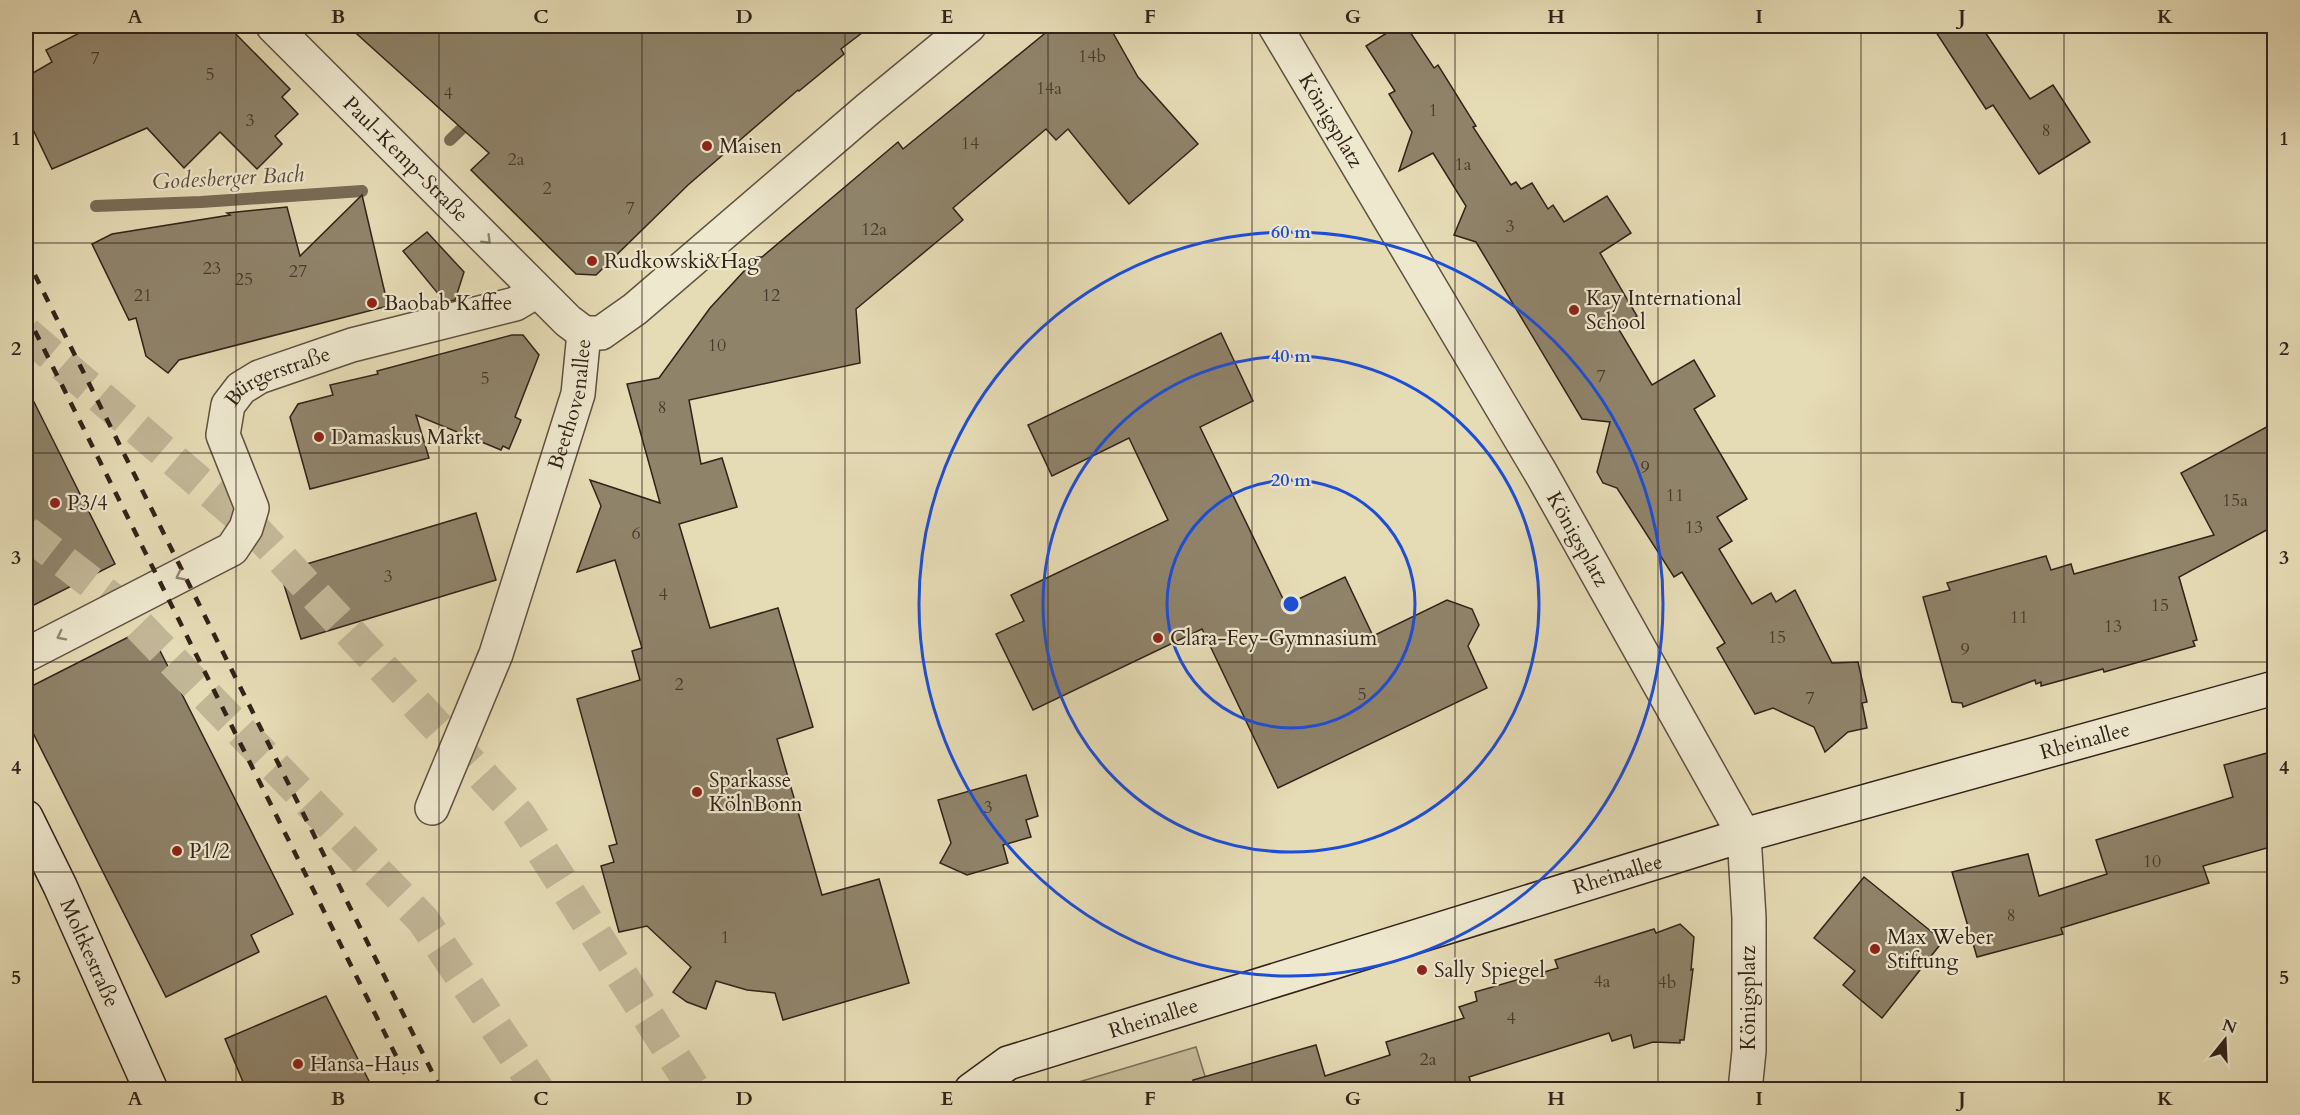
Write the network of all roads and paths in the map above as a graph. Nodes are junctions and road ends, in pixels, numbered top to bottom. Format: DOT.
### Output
graph roads {
  1 [pos="273,26"];
  2 [pos="969,26"];
  3 [pos="1275,26"];
  4 [pos="537,291"];
  5 [pos="584,333"];
  6 [pos="26,655"];
  7 [pos="2274,688"];
  8 [pos="432,808"];
  9 [pos="26,817"];
  10 [pos="1744,836"];
  11 [pos="151,1089"];
  12 [pos="971,1089"];
  13 [pos="1745,1089"];
  1 -- 4 [label="street, Paul-Kemp-Straße, one-way"];
  2 -- 5 [label="street, Beethovenallee"];
  3 -- 10 [label="street, Königsplatz"];
  4 -- 5 [label="street"];
  4 -- 6 [label="street, Bürgerstraße, one-way"];
  5 -- 8 [label="street, Beethovenallee"];
  7 -- 10 [label="street, Rheinallee"];
  9 -- 11 [label="street, Moltkestraße"];
  10 -- 12 [label="street, Rheinallee"];
  10 -- 13 [label="street, Königsplatz"];
}
